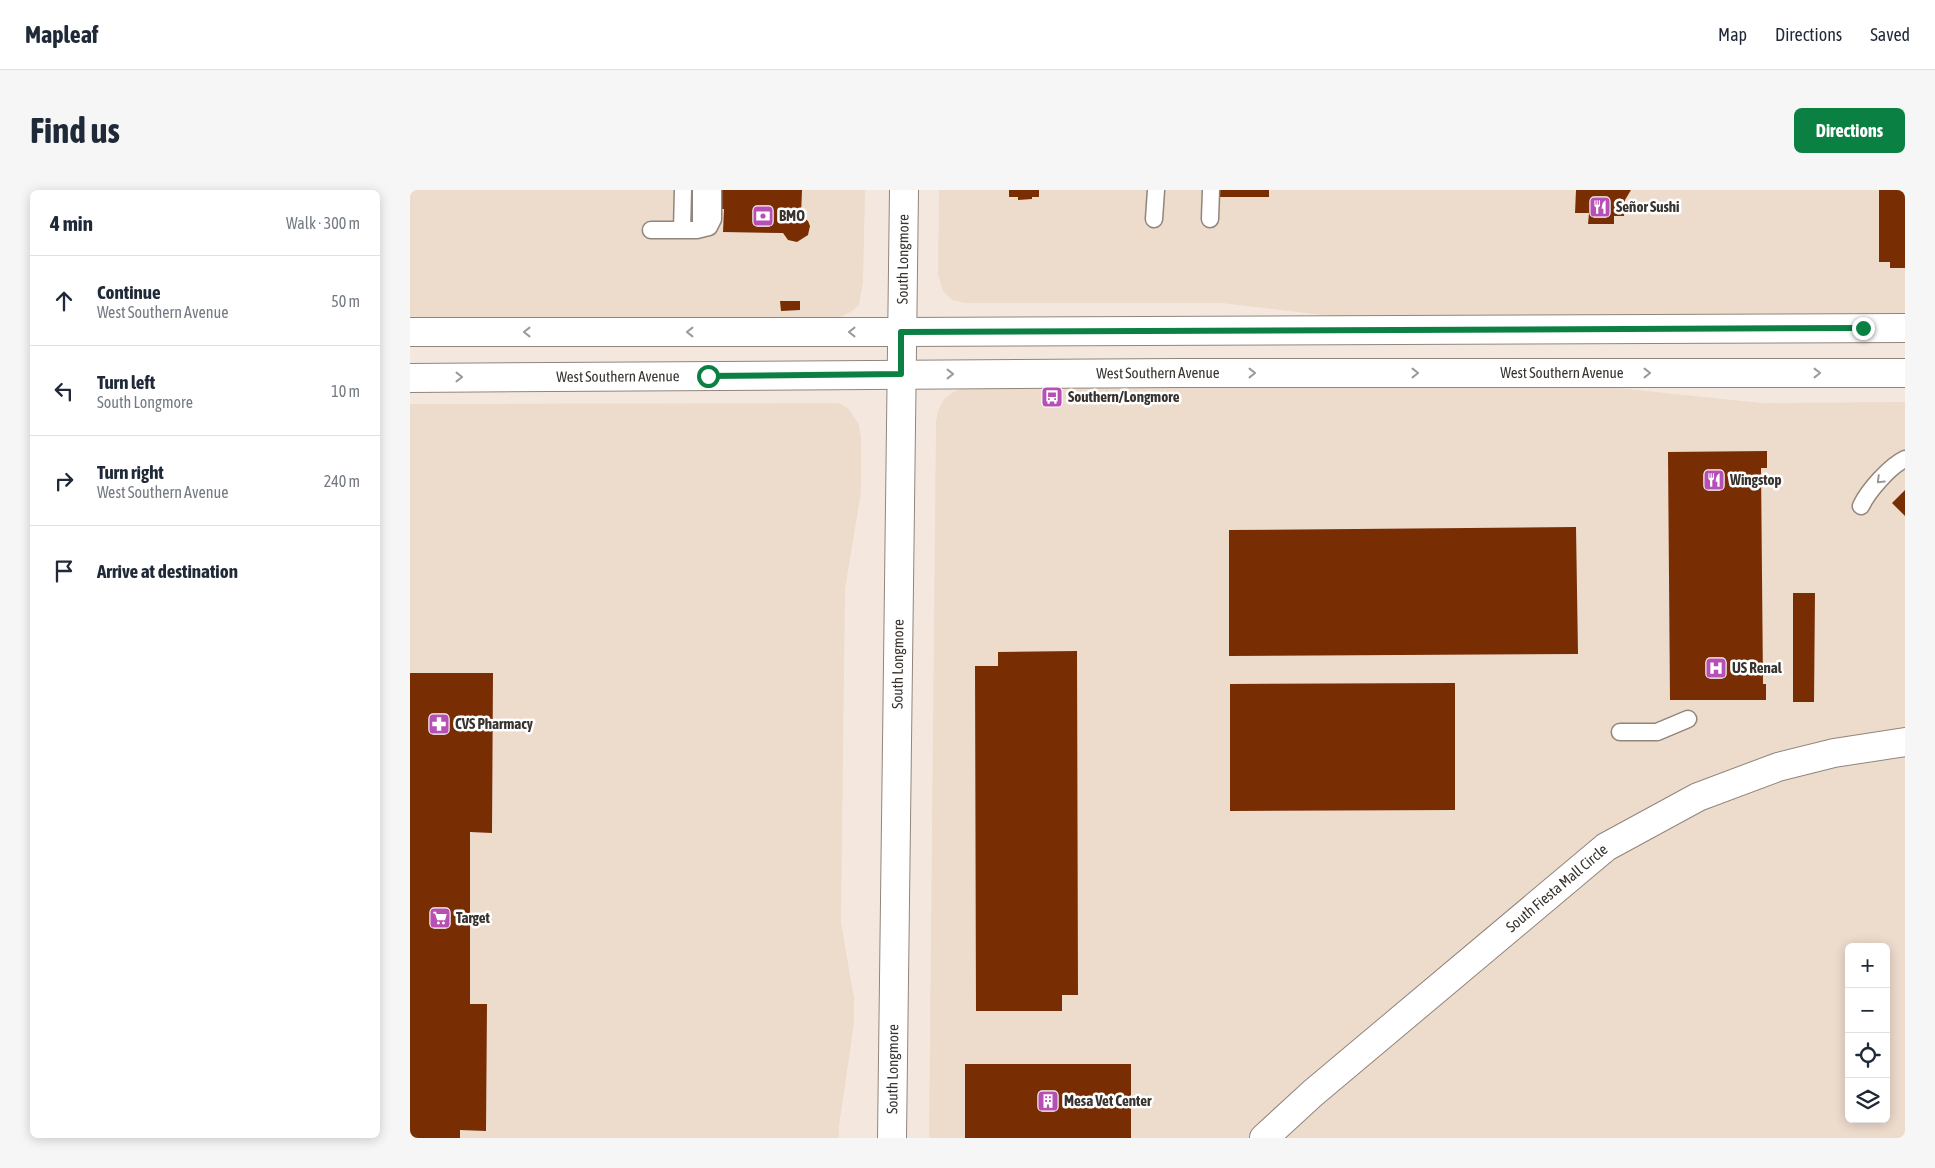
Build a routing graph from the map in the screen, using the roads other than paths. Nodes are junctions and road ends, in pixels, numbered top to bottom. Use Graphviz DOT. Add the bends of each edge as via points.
graph roads {
  1 [pos="683,190"];
  2 [pos="701,190"];
  3 [pos="713,190"];
  4 [pos="904,190"];
  5 [pos="1156,190"];
  6 [pos="1211,190"];
  7 [pos="1154,220"];
  8 [pos="1210,220"];
  9 [pos="652,230"];
  10 [pos="690,230"];
  11 [pos="1905,328"];
  12 [pos="423,332"];
  13 [pos="901,332"];
  14 [pos="410,347"];
  15 [pos="1905,373"];
  16 [pos="901,374"];
  17 [pos="410,378"];
  18 [pos="1905,460"];
  19 [pos="1861,506"];
  20 [pos="1688,719"];
  21 [pos="1620,732"];
  22 [pos="1905,742"];
  23 [pos="892,1138"];
  24 [pos="1264,1138"];
  1 -- 10 [label="lane"];
  2 -- 10 [label="lane" via="701,224"];
  3 -- 10 [label="lane" via="710,227"];
  4 -- 13 [label="main road, South Longmore"];
  5 -- 7 [label="lane"];
  6 -- 8 [label="lane"];
  9 -- 10 [label="lane"];
  11 -- 13 [label="main road"];
  13 -- 12 [label="main road, one-way"];
  12 -- 14 [label="main road"];
  13 -- 16 [label="main road, South Longmore"];
  16 -- 15 [label="main road, West Southern Avenue, one-way"];
  17 -- 16 [label="main road, West Southern Avenue, one-way"];
  16 -- 23 [label="main road, South Longmore"];
  18 -- 19 [label="lane, one-way" via="1866,494"];
  20 -- 21 [label="lane" via="1657,732"];
  22 -- 24 [label="main road, South Fiesta Mall Circle" via="1834,753 1778,767 1698,797 1606,848 1313,1093"];
}
